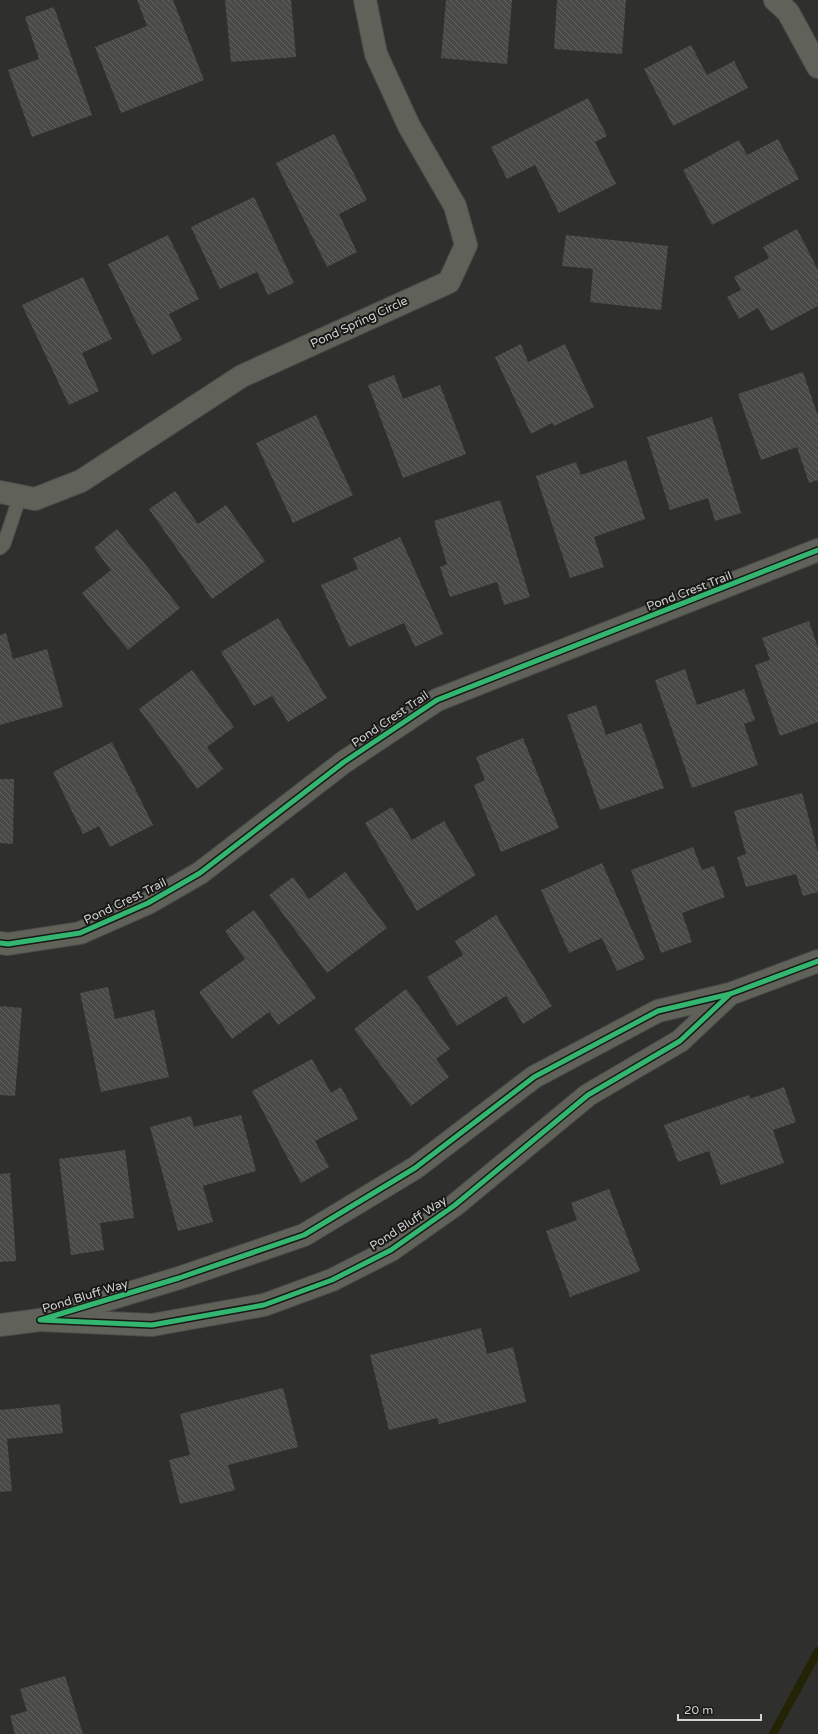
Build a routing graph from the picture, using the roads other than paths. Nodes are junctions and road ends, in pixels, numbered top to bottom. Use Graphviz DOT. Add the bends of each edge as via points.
graph roads {
  1 [pos="365,0"];
  2 [pos="775,0"];
  3 [pos="818,67"];
  4 [pos="10,494"];
  5 [pos="0,548"];
  6 [pos="818,550"];
  7 [pos="0,943"];
  8 [pos="818,960"];
  9 [pos="730,994"];
  10 [pos="40,1320"];
  11 [pos="0,1326"];
  1 -- 4 [label="street, Pond Spring Circle" via="376,54 409,126 455,206 466,245 449,282 242,376 81,481 35,499"];
  2 -- 3 [label="street" via="788,12"];
  4 -- 5 [label="lane" via="4,544"];
  6 -- 7 [label="street, Pond Crest Trail" via="437,700 344,762 200,872 148,903 80,933"];
  8 -- 9 [label="street, Pond Bluff Way"];
  9 -- 10 [label="street, Pond Bluff Way" via="658,1012 534,1077 415,1168 304,1235 178,1278"];
  9 -- 10 [label="street, Pond Bluff Way" via="680,1041 588,1095 455,1205 390,1250 332,1280 264,1305 152,1325"];
  10 -- 11 [label="street, Pond Bluff Way"];
}
